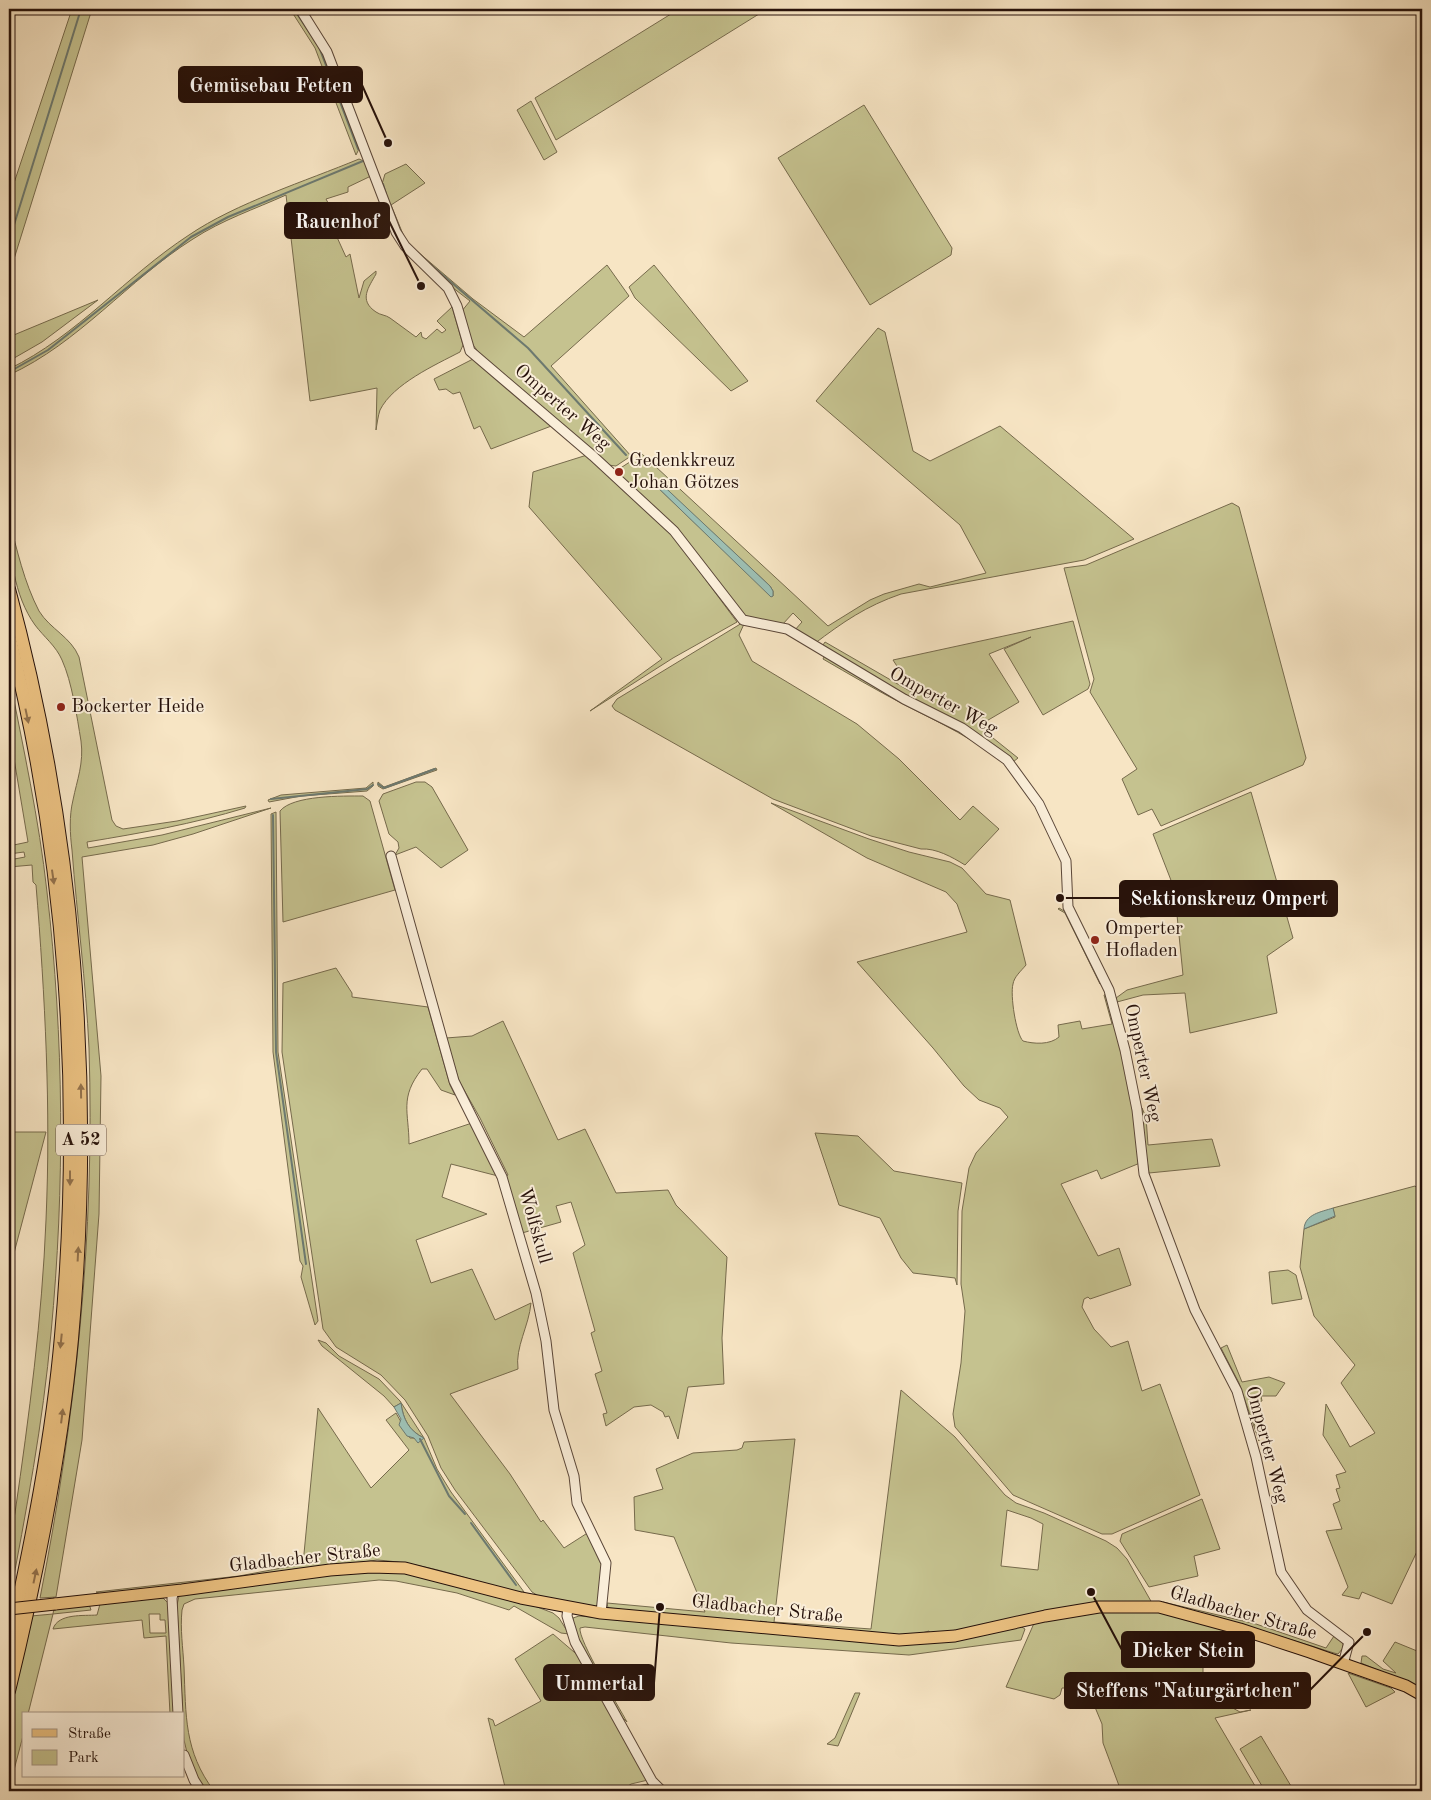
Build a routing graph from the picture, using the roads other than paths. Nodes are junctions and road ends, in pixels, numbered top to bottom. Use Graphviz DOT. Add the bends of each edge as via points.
graph roads {
  1 [pos="300,9"];
  2 [pos="9,589"];
  3 [pos="9,635"];
  4 [pos="391,856"];
  5 [pos="174,1591"];
  6 [pos="568,1608"];
  7 [pos="9,1609"];
  8 [pos="601,1613"];
  9 [pos="9,1644"];
  10 [pos="1343,1664"];
  11 [pos="9,1692"];
  12 [pos="1422,1695"];
  13 [pos="178,1712"];
  14 [pos="185,1758"];
  15 [pos="201,1791"];
  16 [pos="662,1791"];
  1 -- 10 [label="street, Omperter Weg" via="324,48 396,232 405,246 448,288 457,306 470,351 593,456 674,531 743,620 787,629 904,699 962,728 1007,760 1034,796 1066,861 1068,906 1110,990 1137,1110 1144,1174 1196,1310 1237,1391 1256,1457 1281,1572 1307,1610 1349,1642"];
  11 -- 2 [label="highway, A 52, one-way" via="37,1566 60,1438 72,1341 81,1187 78,1022 65,874 39,719"];
  3 -- 9 [label="highway, A 52, one-way" via="37,770 56,896 68,1023 70,1095 70,1187 61,1338 40,1489"];
  4 -- 8 [label="street, Wolfskull" via="454,1081 502,1177 536,1293 546,1341 554,1410 574,1476 577,1503 606,1562"];
  5 -- 6 [label="main road, Gladbacher Straße" via="330,1570 405,1568"];
  5 -- 7 [label="main road, Gladbacher Straße, bridge"];
  5 -- 13 [label="street"];
  6 -- 8 [label="main road, Gladbacher Straße"];
  6 -- 16 [label="street" via="567,1616 575,1642 652,1782"];
  8 -- 10 [label="main road, Gladbacher Straße" via="899,1640 955,1636 1099,1607 1159,1607 1240,1628"];
  10 -- 12 [label="main road, Gladbacher Straße" via="1406,1686"];
  14 -- 15 [label="street"];
}
